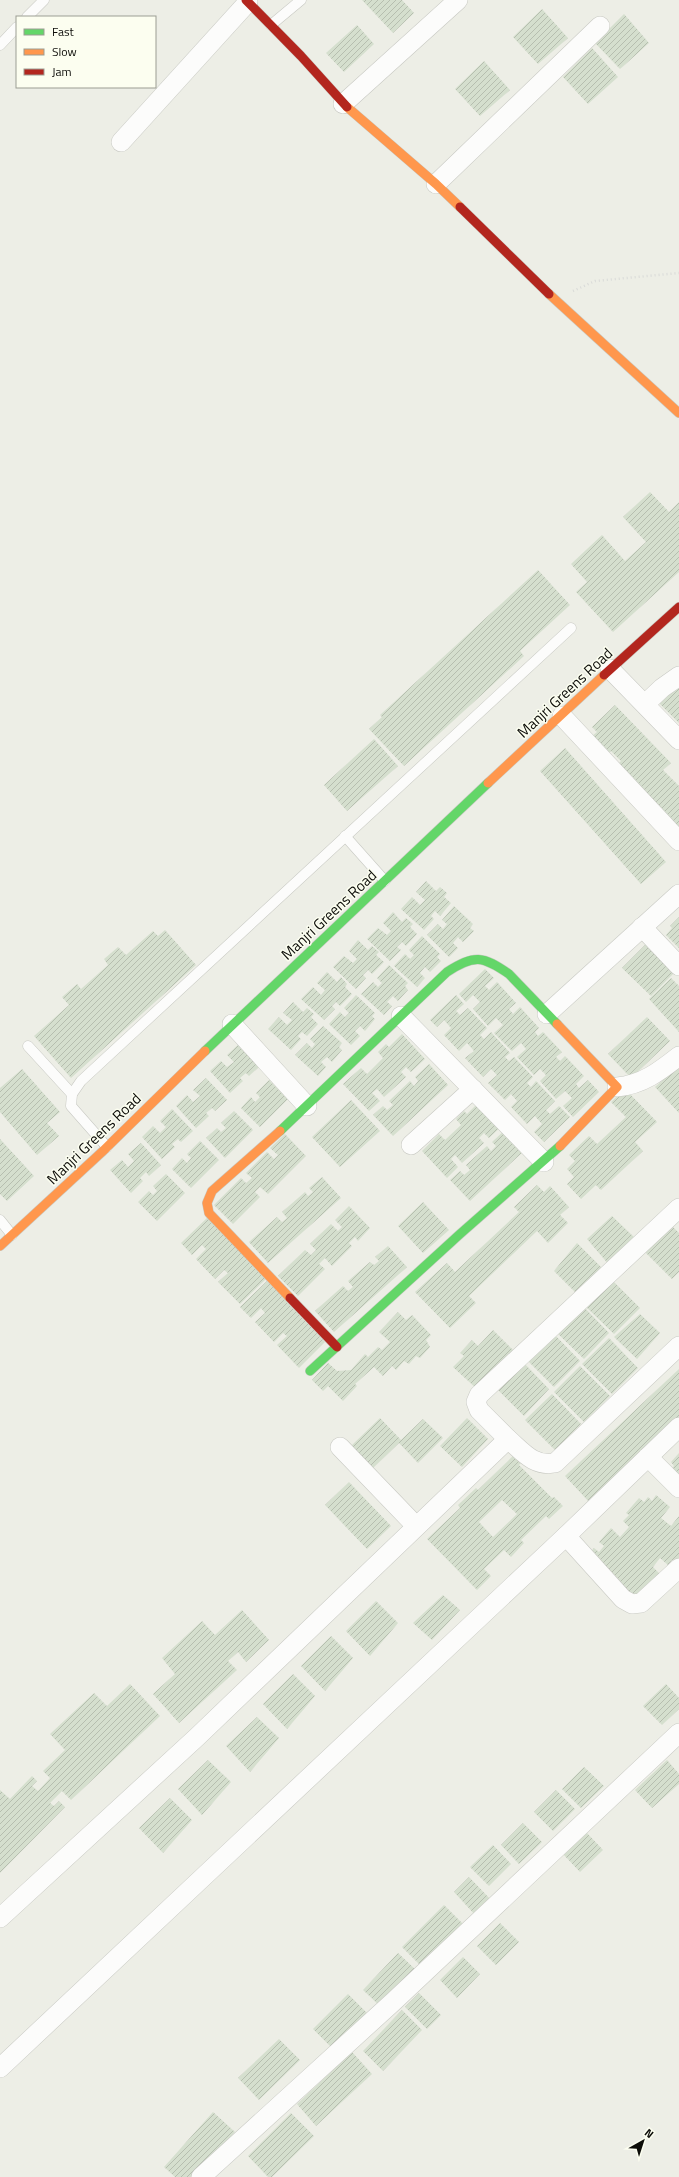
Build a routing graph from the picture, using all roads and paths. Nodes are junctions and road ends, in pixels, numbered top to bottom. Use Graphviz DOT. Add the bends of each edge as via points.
graph roads {
  1 [pos="44,0"];
  2 [pos="301,0"];
  3 [pos="458,0"];
  4 [pos="247,1"];
  5 [pos="28,16"];
  6 [pos="271,25"];
  7 [pos="600,26"];
  8 [pos="16,28"];
  9 [pos="0,45"];
  10 [pos="343,104"];
  11 [pos="121,142"];
  12 [pos="436,184"];
  13 [pos="679,273"];
  14 [pos="554,300"];
  15 [pos="679,413"];
  16 [pos="679,608"];
  17 [pos="571,628"];
  18 [pos="610,669"];
  19 [pos="679,676"];
  20 [pos="645,704"];
  21 [pos="562,716"];
  22 [pos="679,740"];
  23 [pos="345,836"];
  24 [pos="679,841"];
  25 [pos="385,881"];
  26 [pos="679,894"];
  27 [pos="642,927"];
  28 [pos="679,966"];
  29 [pos="547,1014"];
  30 [pos="401,1016"];
  31 [pos="232,1024"];
  32 [pos="28,1046"];
  33 [pos="679,1056"];
  34 [pos="617,1087"];
  35 [pos="473,1089"];
  36 [pos="72,1094"];
  37 [pos="307,1106"];
  38 [pos="411,1145"];
  39 [pos="107,1147"];
  40 [pos="544,1162"];
  41 [pos="679,1208"];
  42 [pos="0,1220"];
  43 [pos="12,1235"];
  44 [pos="0,1246"];
  45 [pos="679,1346"];
  46 [pos="337,1347"];
  47 [pos="310,1371"];
  48 [pos="679,1427"];
  49 [pos="508,1439"];
  50 [pos="340,1447"];
  51 [pos="648,1457"];
  52 [pos="679,1488"];
  53 [pos="416,1526"];
  54 [pos="566,1536"];
  55 [pos="679,1568"];
  56 [pos="679,1733"];
  57 [pos="0,1918"];
  58 [pos="0,2068"];
  59 [pos="201,2177"];
  1 -- 5 [label="lane"];
  2 -- 6 [label="lane"];
  3 -- 10 [label="street"];
  4 -- 6 [label="street"];
  4 -- 11 [label="street"];
  6 -- 10 [label="street"];
  7 -- 12 [label="street"];
  8 -- 9 [label="lane"];
  10 -- 12 [label="street"];
  12 -- 14 [label="street"];
  13 -- 14 [label="path" via="594,281"];
  14 -- 15 [label="street"];
  16 -- 18 [label="street, Manjri Greens Road"];
  17 -- 23 [label="lane"];
  18 -- 20 [label="street"];
  18 -- 21 [label="street, Manjri Greens Road"];
  19 -- 20 [label="street"];
  20 -- 22 [label="street"];
  21 -- 24 [label="street"];
  21 -- 25 [label="street, Manjri Greens Road"];
  23 -- 25 [label="lane"];
  23 -- 36 [label="lane" via="81,1081"];
  25 -- 31 [label="street, Manjri Greens Road"];
  26 -- 27 [label="street"];
  27 -- 28 [label="street"];
  27 -- 29 [label="street"];
  29 -- 30 [label="street" via="509,974 492,962 478,958 463,960 447,972"];
  29 -- 34 [label="street"];
  30 -- 35 [label="street"];
  30 -- 37 [label="street"];
  31 -- 37 [label="street"];
  31 -- 39 [label="street, Manjri Greens Road"];
  32 -- 36 [label="lane"];
  33 -- 34 [label="street" via="647,1078 631,1086"];
  34 -- 40 [label="street"];
  35 -- 38 [label="street"];
  35 -- 40 [label="street"];
  36 -- 39 [label="lane" via="71,1106"];
  37 -- 46 [label="street" via="212,1191 207,1203 209,1213"];
  39 -- 43 [label="street, Manjri Greens Road"];
  40 -- 46 [label="street" via="401,1287"];
  41 -- 49 [label="street" via="479,1395 476,1402 479,1410"];
  42 -- 43 [label="lane"];
  43 -- 44 [label="street, Manjri Greens Road"];
  45 -- 49 [label="street" via="555,1463 545,1465 534,1461"];
  46 -- 47 [label="street"];
  48 -- 51 [label="street"];
  49 -- 53 [label="street"];
  50 -- 53 [label="street"];
  51 -- 52 [label="street"];
  51 -- 54 [label="street"];
  53 -- 57 [label="street" via="197,1737"];
  54 -- 55 [label="street" via="623,1599 632,1604 641,1603"];
  54 -- 58 [label="street"];
  56 -- 59 [label="street" via="393,2002"];
}
